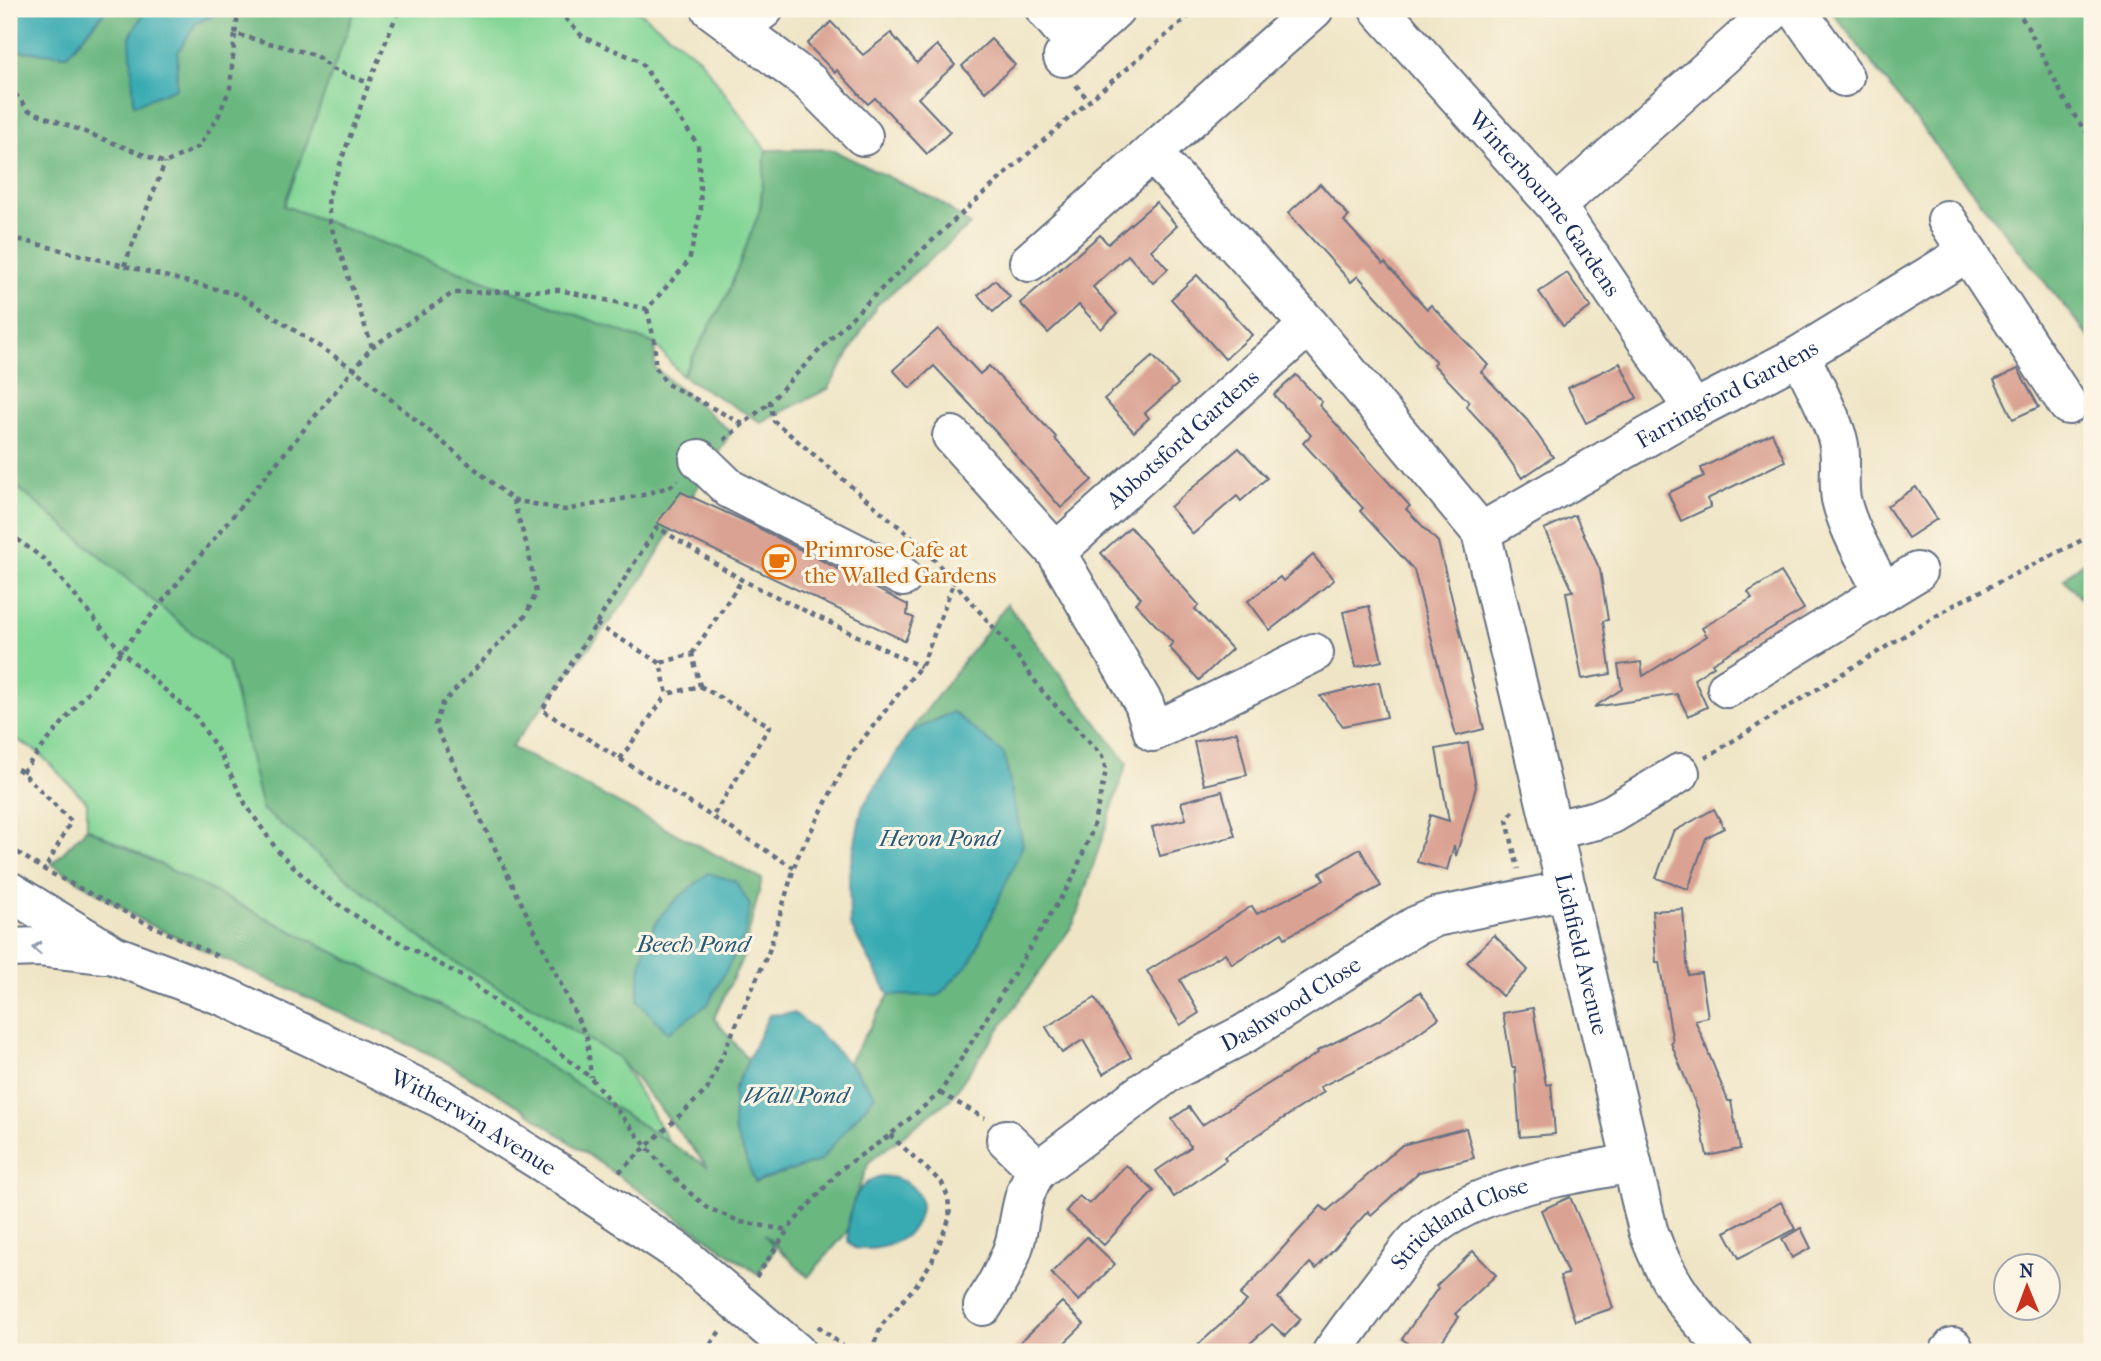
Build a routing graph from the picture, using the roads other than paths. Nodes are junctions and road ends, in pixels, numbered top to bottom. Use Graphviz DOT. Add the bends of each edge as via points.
graph roads {
  1 [pos="1045,9"];
  2 [pos="1115,9"];
  3 [pos="1314,9"];
  4 [pos="1378,9"];
  5 [pos="1775,9"];
  6 [pos="1796,9"];
  7 [pos="738,15"];
  8 [pos="1844,76"];
  9 [pos="863,136"];
  10 [pos="1152,153"];
  11 [pos="1556,206"];
  12 [pos="1947,220"];
  13 [pos="1968,252"];
  14 [pos="1029,262"];
  15 [pos="1309,325"];
  16 [pos="1800,355"];
  17 [pos="2067,405"];
  18 [pos="1694,410"];
  19 [pos="952,436"];
  20 [pos="699,459"];
  21 [pos="1481,532"];
  22 [pos="1056,552"];
  23 [pos="1917,572"];
  24 [pos="903,578"];
  25 [pos="1883,593"];
  26 [pos="1314,653"];
  27 [pos="1727,688"];
  28 [pos="1680,773"];
  29 [pos="1553,830"];
  30 [pos="1567,890"];
  31 [pos="9,891"];
  32 [pos="9,948"];
  33 [pos="114,955"];
  34 [pos="1006,1139"];
  35 [pos="1632,1163"];
  36 [pos="1038,1170"];
  37 [pos="984,1306"];
  38 [pos="796,1352"];
  39 [pos="1332,1352"];
  40 [pos="1731,1352"];
  1 -- 2 [label="street" via="1069,51"];
  3 -- 10 [label="street"];
  4 -- 11 [label="street, Winterbourne Gardens"];
  5 -- 11 [label="street"];
  6 -- 8 [label="street"];
  7 -- 9 [label="street"];
  10 -- 14 [label="street"];
  10 -- 15 [label="street"];
  11 -- 18 [label="street, Winterbourne Gardens"];
  12 -- 13 [label="street"];
  13 -- 16 [label="street, Farringford Gardens"];
  13 -- 17 [label="street"];
  15 -- 21 [label="street"];
  15 -- 22 [label="street, Abbotsford Gardens"];
  16 -- 18 [label="street, Farringford Gardens"];
  16 -- 25 [label="street" via="1837,435 1841,501"];
  18 -- 21 [label="street, Farringford Gardens"];
  19 -- 22 [label="street"];
  20 -- 24 [label="street" via="730,489"];
  21 -- 29 [label="street, Lichfield Avenue"];
  22 -- 26 [label="street" via="1144,704 1153,732"];
  23 -- 25 [label="street"];
  25 -- 27 [label="street"];
  28 -- 29 [label="street" via="1605,817"];
  29 -- 30 [label="street, Lichfield Avenue"];
  30 -- 35 [label="street, Lichfield Avenue"];
  30 -- 36 [label="street, Dashwood Close" via="1436,917 1405,931 1244,1034 1168,1073"];
  31 -- 33 [label="street, Witherwin Avenue"];
  33 -- 32 [label="street, Witherwin Avenue, one-way"];
  33 -- 38 [label="street, Witherwin Avenue" via="228,998 440,1098 677,1251"];
  34 -- 36 [label="street"];
  35 -- 39 [label="street, Strickland Close" via="1498,1193 1443,1220 1416,1241"];
  35 -- 40 [label="street, Lichfield Avenue" via="1657,1255 1683,1302"];
  36 -- 37 [label="street, Dashwood Close" via="1026,1191 1007,1264"];
}
